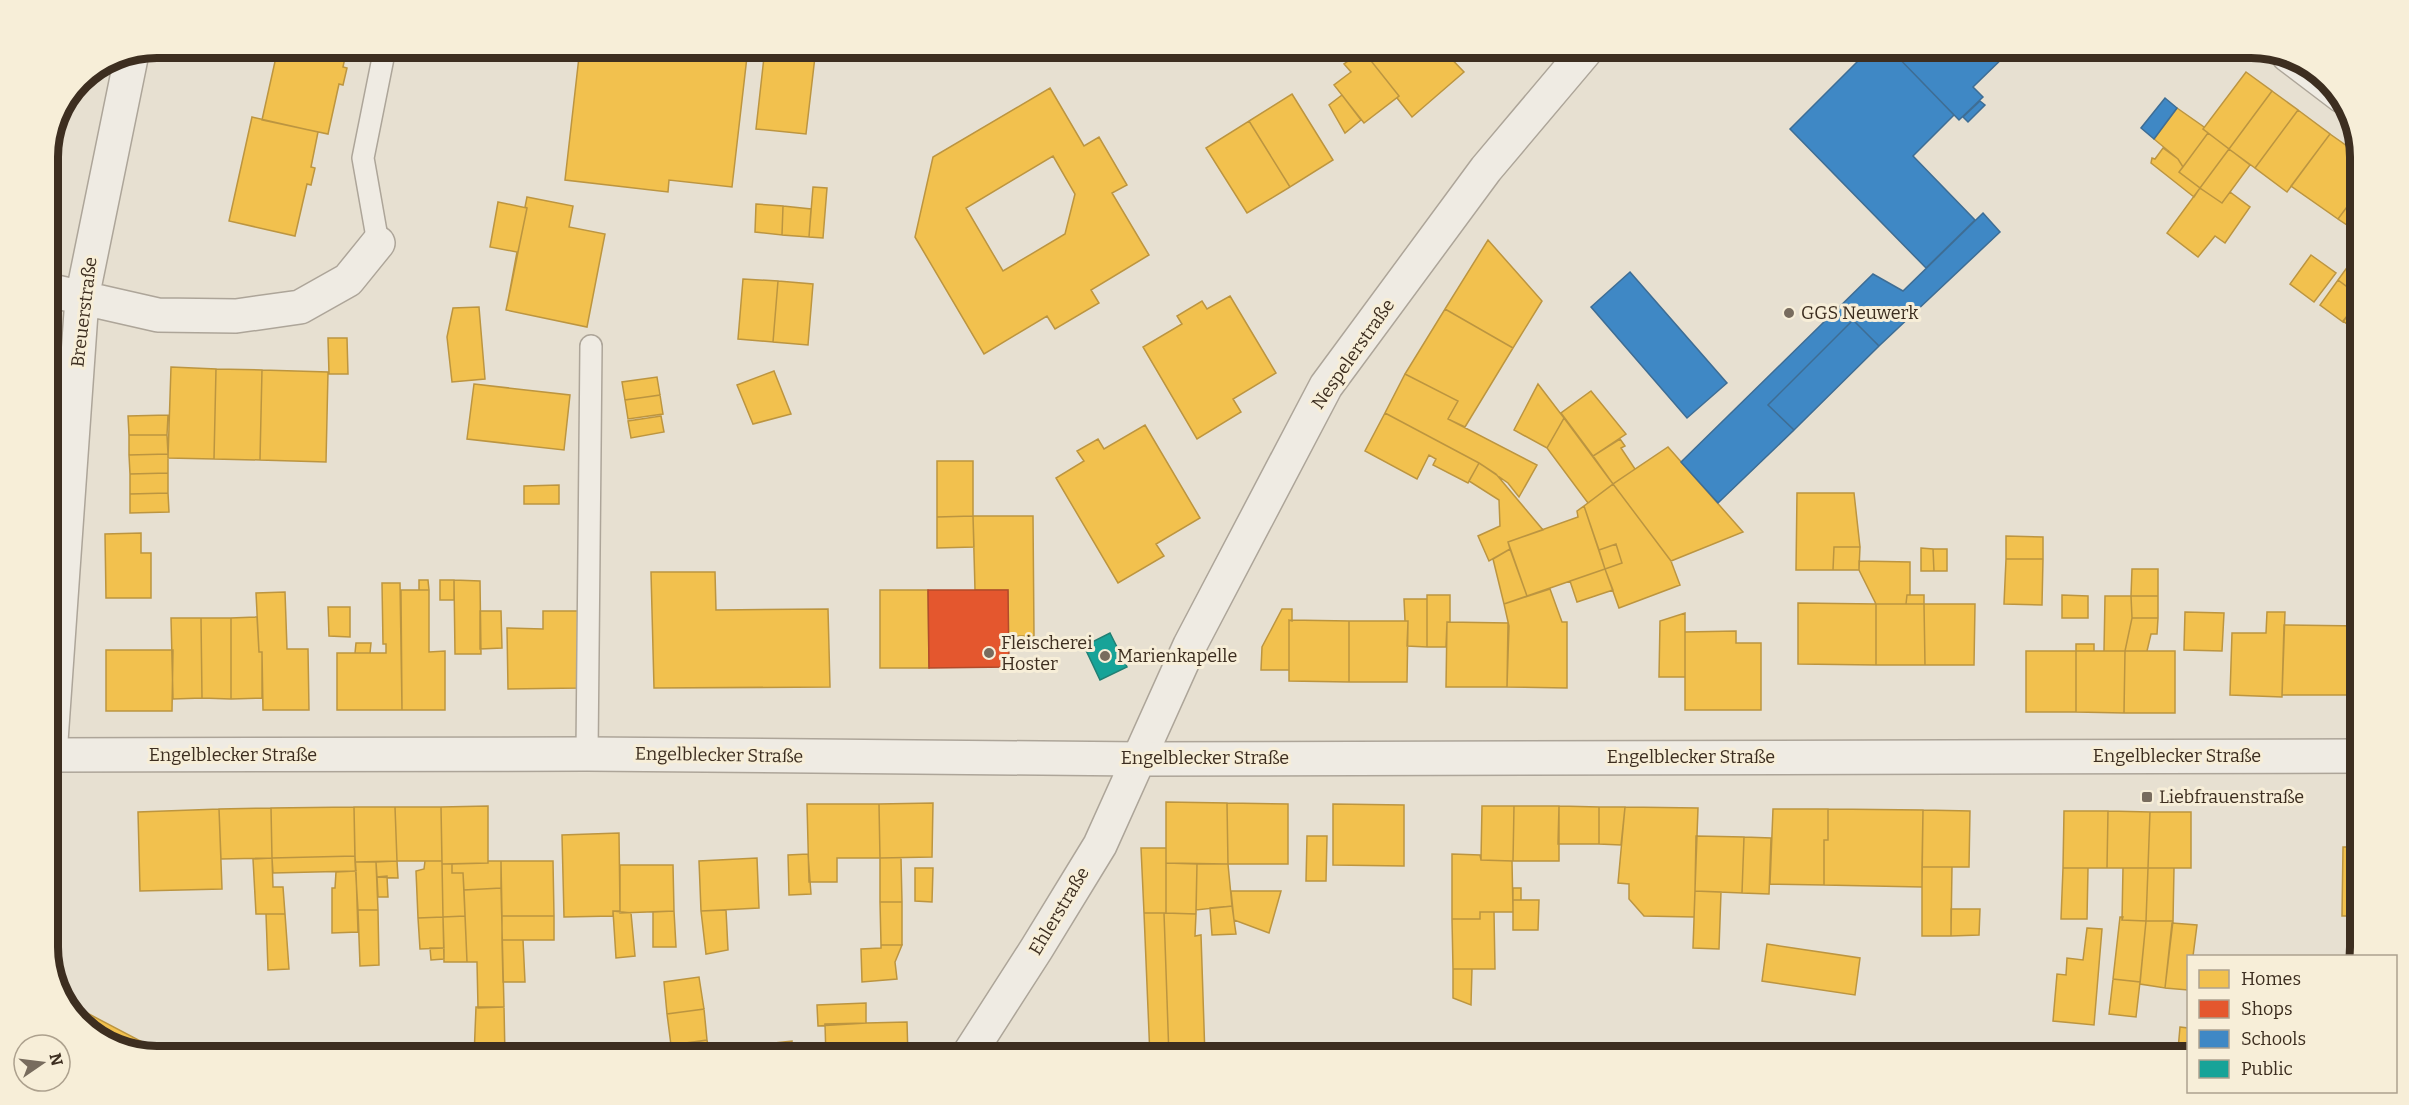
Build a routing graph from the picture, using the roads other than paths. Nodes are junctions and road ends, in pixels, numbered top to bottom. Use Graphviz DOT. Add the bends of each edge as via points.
graph roads {
  1 [pos="383,58"];
  2 [pos="1580,58"];
  3 [pos="130,63"];
  4 [pos="378,243"];
  5 [pos="59,293"];
  6 [pos="82,298"];
  7 [pos="591,346"];
  8 [pos="59,617"];
  9 [pos="587,754"];
  10 [pos="59,755"];
  11 [pos="2350,756"];
  12 [pos="1141,759"];
  13 [pos="974,1046"];
  1 -- 4 [label="lane" via="363,158"];
  2 -- 12 [label="street, Nespelerstraße" via="1486,169 1326,386 1190,645"];
  3 -- 6 [label="street, Breuerstraße"];
  4 -- 6 [label="street" via="348,280 300,307 236,316 158,315"];
  5 -- 6 [label="street"];
  6 -- 8 [label="street, Breuerstraße"];
  7 -- 9 [label="lane"];
  9 -- 10 [label="street, Engelblecker Straße"];
  9 -- 12 [label="street, Engelblecker Straße"];
  11 -- 12 [label="street, Engelblecker Straße"];
  12 -- 13 [label="street, Ehlerstraße" via="1100,845"];
}
